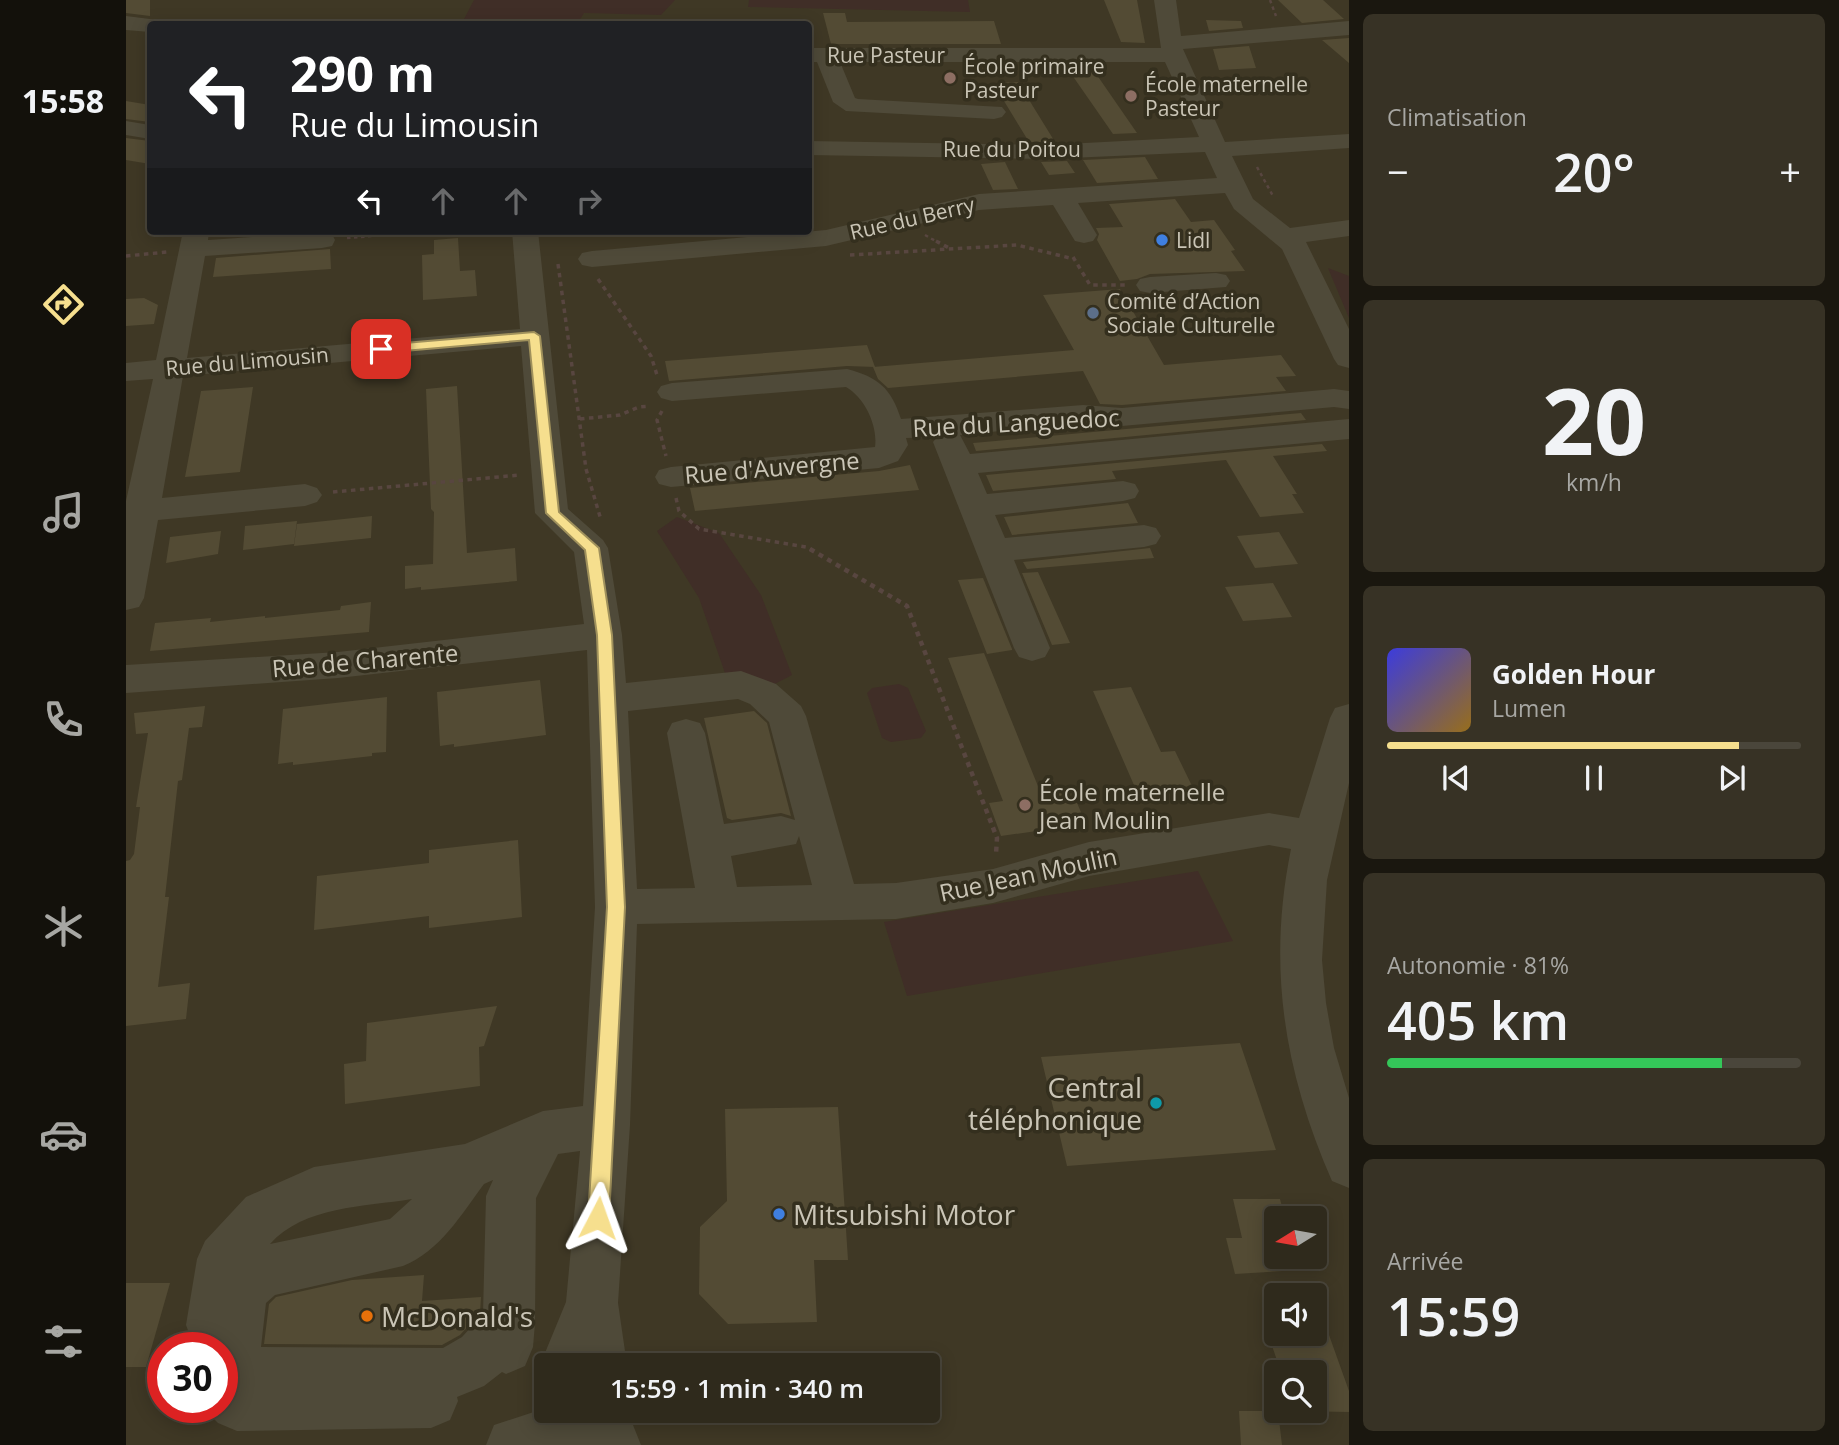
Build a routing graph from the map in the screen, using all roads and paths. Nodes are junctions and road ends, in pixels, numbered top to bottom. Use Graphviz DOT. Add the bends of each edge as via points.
graph roads {
  1 [pos="1165,0"];
  2 [pos="126,23"];
  3 [pos="147,24"];
  4 [pos="1349,28"];
  5 [pos="1172,49"];
  6 [pos="817,55"];
  7 [pos="845,102"];
  8 [pos="994,112"];
  9 [pos="126,128"];
  10 [pos="816,131"];
  11 [pos="147,132"];
  12 [pos="1349,141"];
  13 [pos="1216,147"];
  14 [pos="1233,185"];
  15 [pos="1060,195"];
  16 [pos="1349,229"];
  17 [pos="386,235"];
  18 [pos="525,235"];
  19 [pos="1084,235"];
  20 [pos="832,237"];
  21 [pos="1284,237"];
  22 [pos="194,240"];
  23 [pos="322,240"];
  24 [pos="126,256"];
  25 [pos="557,258"];
  26 [pos="1074,259"];
  27 [pos="593,264"];
  28 [pos="1216,281"];
  29 [pos="1150,285"];
  30 [pos="534,336"];
  31 [pos="1349,359"];
  32 [pos="170,368"];
  33 [pos="126,372"];
  34 [pos="672,392"];
  35 [pos="1349,400"];
  36 [pos="580,419"];
  37 [pos="943,427"];
  38 [pos="889,429"];
  39 [pos="1349,429"];
  40 [pos="959,465"];
  41 [pos="548,472"];
  42 [pos="671,477"];
  43 [pos="1123,491"];
  44 [pos="304,495"];
  45 [pos="975,506"];
  46 [pos="134,511"];
  47 [pos="1144,536"];
  48 [pos="592,548"];
  49 [pos="993,551"];
  50 [pos="126,598"];
  51 [pos="604,635"];
  52 [pos="1032,648"];
  53 [pos="126,679"];
  54 [pos="608,699"];
  55 [pos="1349,718"];
  56 [pos="686,733"];
  57 [pos="1328,816"];
  58 [pos="781,832"];
  59 [pos="707,842"];
  60 [pos="993,886"];
  61 [pos="838,902"];
  62 [pos="719,904"];
  63 [pos="616,907"];
  64 [pos="606,1125"];
  65 [pos="543,1134"];
  66 [pos="1349,1165"];
  67 [pos="467,1167"];
  68 [pos="511,1196"];
  69 [pos="592,1303"];
  70 [pos="509,1323"];
  71 [pos="211,1332"];
  72 [pos="572,1353"];
  73 [pos="598,1353"];
  74 [pos="238,1404"];
  75 [pos="612,1423"];
  76 [pos="530,1431"];
  77 [pos="612,1445"];
  78 [pos="620,1445"];
  1 -- 5 [label="street"];
  2 -- 3 [label="street"];
  4 -- 5 [label="street, Rue Pasteur"];
  5 -- 6 [label="street, Rue Pasteur"];
  5 -- 13 [label="street"];
  6 -- 7 [label="street"];
  7 -- 8 [label="street"];
  7 -- 10 [label="street"];
  9 -- 11 [label="street"];
  10 -- 13 [label="street, Rue du Poitou" via="1047,152 1150,145"];
  12 -- 13 [label="street, Rue du Poitou"];
  13 -- 14 [label="street"];
  14 -- 15 [label="street, Rue du Berry"];
  14 -- 21 [label="street" via="1243,203"];
  15 -- 19 [label="street"];
  15 -- 20 [label="street, Rue du Berry" via="979,202"];
  16 -- 21 [label="street"];
  17 -- 23 [label="path"];
  18 -- 30 [label="street"];
  19 -- 26 [label="path" via="1072,240"];
  20 -- 26 [label="path" via="841,252 853,257 1017,245"];
  20 -- 27 [label="street, Rue du Berry"];
  21 -- 31 [label="street" via="1294,245"];
  22 -- 23 [label="street"];
  22 -- 24 [label="path"];
  22 -- 32 [label="street"];
  25 -- 36 [label="path"];
  26 -- 29 [label="path" via="1090,285"];
  27 -- 34 [label="path" via="611,301 651,356 658,379"];
  28 -- 29 [label="street"];
  30 -- 32 [label="street, Rue du Limousin"];
  30 -- 41 [label="street"];
  32 -- 33 [label="street, Rue du Limousin"];
  32 -- 46 [label="street"];
  34 -- 38 [label="street, Rue du Languedoc" via="858,379 873,391"];
  35 -- 37 [label="street, Rue du Languedoc" via="1122,417 1083,414"];
  36 -- 42 [label="path" via="665,405 657,420"];
  36 -- 48 [label="path" via="586,469 604,530"];
  37 -- 38 [label="street, Rue du Languedoc"];
  37 -- 40 [label="street"];
  38 -- 42 [label="street, Rue d'Auvergne" via="892,445 879,458"];
  39 -- 40 [label="street"];
  40 -- 45 [label="street"];
  41 -- 44 [label="path"];
  41 -- 48 [label="street" via="552,513"];
  42 -- 60 [label="path" via="679,511 699,529 806,547 906,606 997,838"];
  43 -- 45 [label="street"];
  44 -- 46 [label="street"];
  45 -- 49 [label="street"];
  46 -- 50 [label="street"];
  47 -- 49 [label="street"];
  48 -- 51 [label="street"];
  49 -- 52 [label="street"];
  51 -- 53 [label="street, Rue de Charente" via="338,665"];
  51 -- 54 [label="street"];
  54 -- 61 [label="street" via="741,684 779,706 788,716"];
  54 -- 63 [label="street"];
  55 -- 57 [label="street"];
  56 -- 59 [label="street"];
  57 -- 60 [label="street, Rue Jean Moulin" via="1280,830 1089,859"];
  57 -- 66 [label="street" via="1299,930 1300,976 1311,1049"];
  58 -- 59 [label="street"];
  59 -- 62 [label="street"];
  60 -- 61 [label="street, Rue Jean Moulin" via="897,901"];
  61 -- 62 [label="street, Rue Jean Moulin"];
  62 -- 63 [label="street, Rue Jean Moulin"];
  63 -- 64 [label="street"];
  64 -- 65 [label="street"];
  64 -- 69 [label="street"];
  65 -- 67 [label="street"];
  65 -- 68 [label="street"];
  67 -- 68 [label="street" via="499,1177"];
  67 -- 70 [label="street" via="429,1217 403,1241 262,1272 242,1290 232,1361 247,1374 443,1375 478,1360"];
  67 -- 71 [label="street" via="314,1191 264,1214 223,1259"];
  68 -- 70 [label="street"];
  69 -- 72 [label="street"];
  69 -- 73 [label="street"];
  70 -- 74 [label="street" via="503,1364 493,1380 473,1392 443,1400"];
  75 -- 78 [label="street"];
  76 -- 77 [label="street" via="582,1432"];
}
